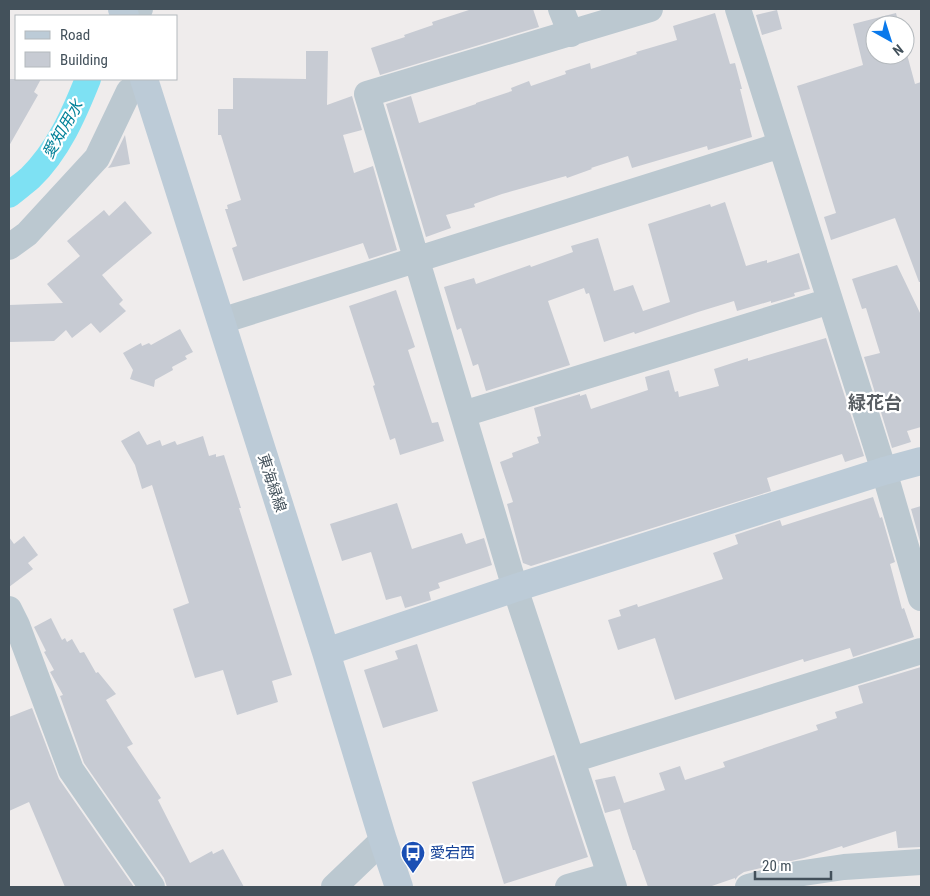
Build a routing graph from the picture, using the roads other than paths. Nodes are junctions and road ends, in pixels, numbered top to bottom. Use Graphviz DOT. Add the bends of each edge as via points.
graph roads {
  1 [pos="561,9"];
  2 [pos="650,9"];
  3 [pos="738,9"];
  4 [pos="571,34"];
  5 [pos="145,80"];
  6 [pos="781,145"];
  7 [pos="9,247"];
  8 [pos="417,260"];
  9 [pos="830,301"];
  10 [pos="221,320"];
  11 [pos="463,414"];
  12 [pos="921,461"];
  13 [pos="884,471"];
  14 [pos="515,588"];
  15 [pos="921,598"];
  16 [pos="9,609"];
  17 [pos="921,651"];
  18 [pos="326,652"];
  19 [pos="572,760"];
  20 [pos="383,840"];
  21 [pos="921,862"];
  22 [pos="612,881"];
  23 [pos="152,887"];
  24 [pos="334,887"];
  25 [pos="399,887"];
  26 [pos="568,887"];
  27 [pos="748,887"];
  1 -- 4 [label="street"];
  2 -- 4 [label="street"];
  3 -- 6 [label="street"];
  4 -- 8 [label="street" via="367,94"];
  5 -- 7 [label="street" via="129,91 97,158 27,234"];
  5 -- 10 [label="main road, 東海緑線"];
  6 -- 8 [label="street"];
  6 -- 9 [label="street"];
  8 -- 10 [label="street"];
  8 -- 11 [label="street"];
  9 -- 11 [label="street"];
  9 -- 13 [label="street"];
  10 -- 18 [label="main road, 東海緑線"];
  11 -- 14 [label="street"];
  12 -- 13 [label="main road"];
  13 -- 14 [label="main road"];
  13 -- 15 [label="street"];
  14 -- 18 [label="main road"];
  14 -- 19 [label="street"];
  16 -- 23 [label="street" via="71,770"];
  17 -- 19 [label="street"];
  18 -- 20 [label="main road, 東海緑線"];
  19 -- 22 [label="street"];
  20 -- 24 [label="street"];
  20 -- 25 [label="main road, 東海緑線"];
  21 -- 27 [label="street" via="844,867 797,874"];
  22 -- 26 [label="street"];
}
